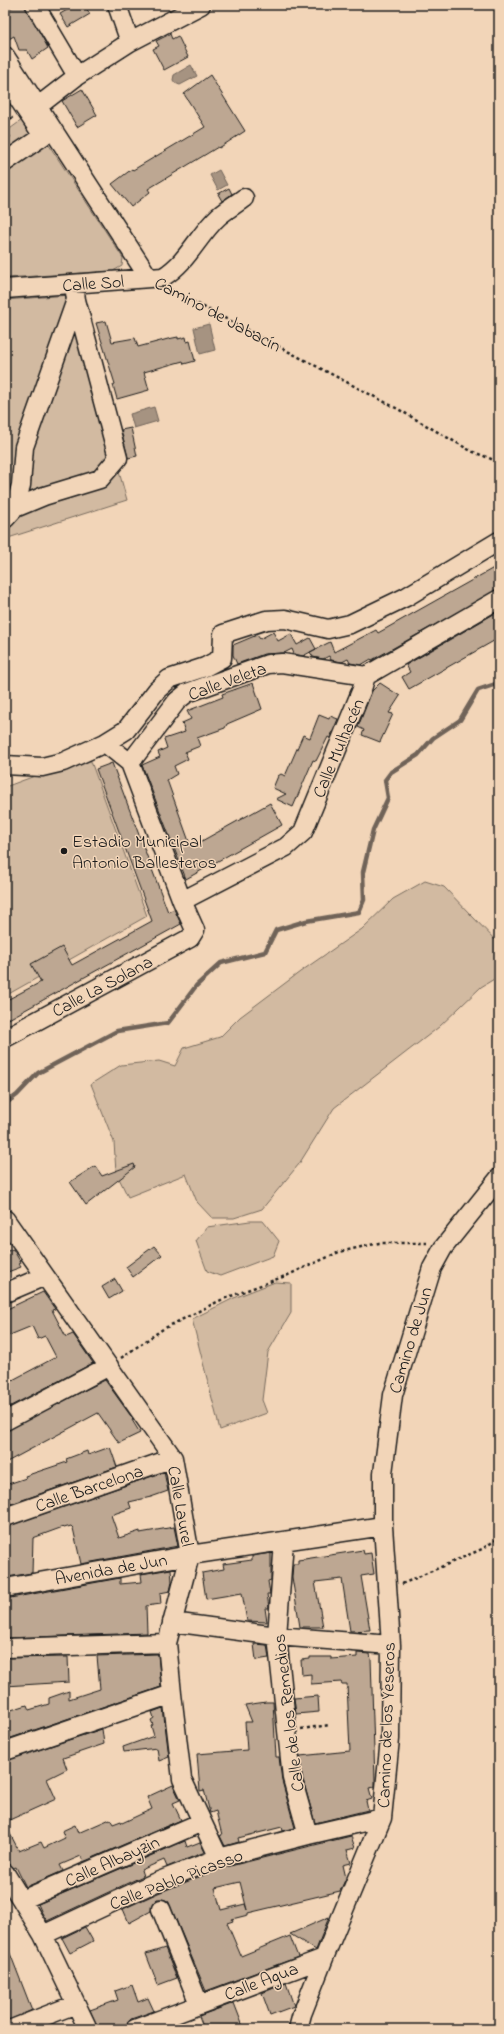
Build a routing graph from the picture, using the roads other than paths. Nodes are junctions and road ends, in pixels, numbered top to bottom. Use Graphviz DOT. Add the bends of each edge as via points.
graph roads {
  1 [pos="35,5"];
  2 [pos="117,5"];
  3 [pos="201,5"];
  4 [pos="130,42"];
  5 [pos="5,56"];
  6 [pos="77,76"];
  7 [pos="5,83"];
  8 [pos="37,106"];
  9 [pos="5,162"];
  10 [pos="244,198"];
  11 [pos="149,278"];
  12 [pos="5,289"];
  13 [pos="75,292"];
  14 [pos="10,513"];
  15 [pos="499,541"];
  16 [pos="499,599"];
  17 [pos="366,676"];
  18 [pos="105,743"];
  19 [pos="130,763"];
  20 [pos="5,765"];
  21 [pos="182,901"];
  22 [pos="5,1038"];
  23 [pos="499,1178"];
  24 [pos="5,1219"];
  25 [pos="45,1276"];
  26 [pos="5,1293"];
  27 [pos="109,1366"];
  28 [pos="5,1421"];
  29 [pos="173,1458"];
  30 [pos="5,1517"];
  31 [pos="383,1526"];
  32 [pos="284,1542"];
  33 [pos="190,1555"];
  34 [pos="5,1588"];
  35 [pos="172,1622"];
  36 [pos="277,1636"];
  37 [pos="167,1643"];
  38 [pos="391,1645"];
  39 [pos="5,1648"];
  40 [pos="172,1694"];
  41 [pos="5,1751"];
  42 [pos="382,1818"];
  43 [pos="202,1822"];
  44 [pos="308,1835"];
  45 [pos="219,1858"];
  46 [pos="5,1873"];
  47 [pos="22,1900"];
  48 [pos="161,1909"];
  49 [pos="43,1935"];
  50 [pos="324,1958"];
  51 [pos="76,2004"];
  52 [pos="199,2004"];
  53 [pos="12,2029"];
  54 [pos="88,2029"];
  55 [pos="135,2029"];
  56 [pos="298,2029"];
  1 -- 6 [label="street"];
  2 -- 4 [label="street"];
  3 -- 4 [label="street"];
  4 -- 6 [label="street"];
  5 -- 8 [label="street, Camino de Jabacín"];
  6 -- 8 [label="street"];
  7 -- 9 [label="street" via="7,82 42,136"];
  8 -- 11 [label="street, Camino de Jabacín"];
  10 -- 11 [label="street, Calle Sol" via="219,216 173,271 163,277"];
  11 -- 13 [label="street, Calle Sol"];
  12 -- 13 [label="street, Calle Sol"];
  13 -- 14 [label="street" via="24,447 21,485"];
  13 -- 14 [label="street" via="118,458 100,479 44,496"];
  15 -- 18 [label="street" via="406,597 350,624 328,629 285,619 266,620 223,634 222,658 205,667 169,679 157,690 126,730"];
  16 -- 17 [label="street, Calle Mulhacén"];
  17 -- 19 [label="street, Calle Veleta" via="282,663 268,664 187,693 177,701"];
  17 -- 21 [label="street, Calle Mulhacén" via="303,832 286,847"];
  18 -- 19 [label="street"];
  18 -- 20 [label="street" via="63,762 42,767"];
  19 -- 21 [label="street"];
  21 -- 22 [label="street, Calle La Solana" via="195,930 190,938"];
  23 -- 31 [label="street, Camino de Jun" via="443,1248 432,1268 393,1395 383,1473"];
  24 -- 25 [label="street, Calle Laurel"];
  25 -- 26 [label="street"];
  25 -- 27 [label="street, Calle Laurel"];
  27 -- 28 [label="street"];
  27 -- 29 [label="street, Calle Laurel"];
  29 -- 30 [label="street, Calle Barcelona"];
  29 -- 33 [label="street, Calle Laurel"];
  31 -- 32 [label="street, Avenida de Jun"];
  31 -- 38 [label="street, Camino de los Yeseros"];
  32 -- 33 [label="street, Avenida de Jun"];
  32 -- 36 [label="street, Calle de los Remedios"];
  33 -- 34 [label="street, Avenida de Jun"];
  33 -- 35 [label="street, Calle Laurel"];
  35 -- 36 [label="street"];
  35 -- 37 [label="street, Calle Laurel"];
  36 -- 38 [label="street"];
  36 -- 44 [label="street, Calle de los Remedios" via="292,1778"];
  37 -- 39 [label="street"];
  37 -- 40 [label="street, Calle Laurel"];
  38 -- 42 [label="street, Camino de los Yeseros" via="390,1739"];
  40 -- 41 [label="street"];
  40 -- 43 [label="street, Calle Laurel" via="182,1779"];
  42 -- 44 [label="street, Calle Pablo Picasso"];
  42 -- 50 [label="street, Camino de los Yeseros"];
  43 -- 45 [label="street, Calle Laurel"];
  43 -- 47 [label="street, Calle Albayzin"];
  44 -- 45 [label="street, Calle Pablo Picasso"];
  45 -- 49 [label="street, Calle Pablo Picasso" via="154,1883"];
  46 -- 47 [label="street"];
  47 -- 49 [label="street"];
  48 -- 52 [label="street"];
  49 -- 51 [label="street"];
  50 -- 52 [label="street, Calle Agua"];
  50 -- 56 [label="street, Camino de los Yeseros"];
  51 -- 53 [label="street"];
  51 -- 54 [label="street"];
  52 -- 55 [label="street, Calle Agua"];
}
